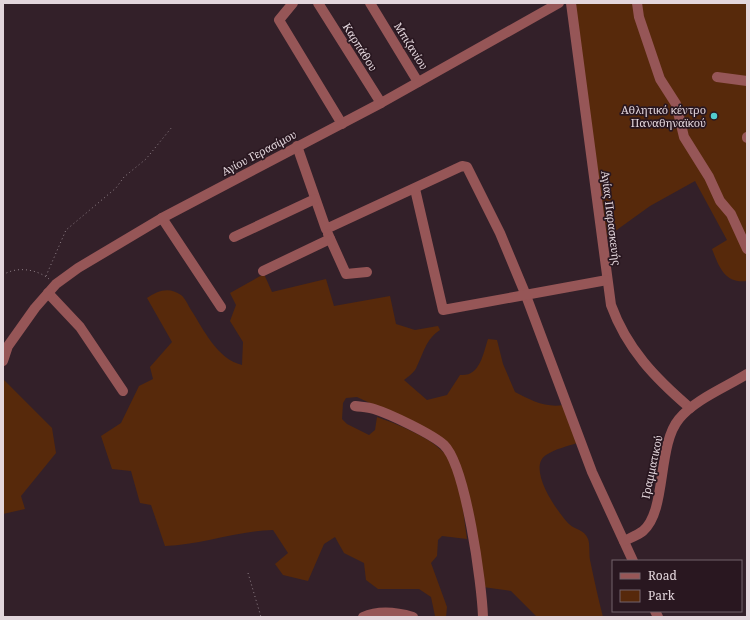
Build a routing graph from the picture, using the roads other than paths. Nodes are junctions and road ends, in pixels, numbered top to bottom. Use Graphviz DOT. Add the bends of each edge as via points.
graph roads {
  1 [pos="293,3"];
  2 [pos="318,3"];
  3 [pos="370,3"];
  4 [pos="559,3"];
  5 [pos="571,3"];
  6 [pos="637,3"];
  7 [pos="717,77"];
  8 [pos="747,81"];
  9 [pos="418,82"];
  10 [pos="381,103"];
  11 [pos="342,124"];
  12 [pos="297,146"];
  13 [pos="415,189"];
  14 [pos="315,199"];
  15 [pos="162,218"];
  16 [pos="326,229"];
  17 [pos="234,237"];
  18 [pos="330,239"];
  19 [pos="747,249"];
  20 [pos="263,271"];
  21 [pos="367,272"];
  22 [pos="607,280"];
  23 [pos="48,293"];
  24 [pos="525,293"];
  25 [pos="221,307"];
  26 [pos="3,361"];
  27 [pos="747,374"];
  28 [pos="123,391"];
  29 [pos="355,406"];
  30 [pos="690,408"];
  31 [pos="624,541"];
  32 [pos="633,560"];
  33 [pos="363,617"];
  34 [pos="413,617"];
  35 [pos="483,617"];
  1 -- 11 [label="street" via="279,20"];
  2 -- 10 [label="street, Καρπάθου"];
  3 -- 9 [label="street, Μπιζανίου"];
  4 -- 9 [label="street, Αγίου Γερασίμου"];
  5 -- 22 [label="street, Αγίας Παρασκευής"];
  6 -- 19 [label="street" via="640,21 660,79 676,104 684,137 709,177 720,201 731,214"];
  7 -- 8 [label="street"];
  9 -- 10 [label="street, Αγίου Γερασίμου"];
  10 -- 11 [label="street, Αγίου Γερασίμου"];
  11 -- 12 [label="street, Αγίου Γερασίμου"];
  12 -- 14 [label="street"];
  12 -- 15 [label="street, Αγίου Γερασίμου"];
  13 -- 16 [label="street"];
  13 -- 24 [label="street" via="462,166 467,167 500,233"];
  13 -- 24 [label="street" via="443,310"];
  14 -- 16 [label="street"];
  14 -- 17 [label="street"];
  15 -- 23 [label="street, Αγίου Γερασίμου" via="78,268"];
  15 -- 25 [label="street"];
  16 -- 18 [label="street"];
  18 -- 20 [label="street"];
  18 -- 21 [label="street" via="346,274"];
  22 -- 24 [label="street"];
  22 -- 30 [label="street, Αγίας Παρασκευής" via="617,323 633,350 653,374"];
  23 -- 26 [label="street, Αγίου Γερασίμου" via="8,346"];
  23 -- 28 [label="street" via="80,327"];
  24 -- 31 [label="street" via="592,472"];
  27 -- 30 [label="street, Γραμματικού"];
  29 -- 35 [label="street" via="374,409 414,427 439,441 450,452 466,501"];
  30 -- 31 [label="street, Γραμματικού" via="678,420 671,434 650,522 643,531"];
  31 -- 32 [label="street"];
  33 -- 34 [label="street" via="388,612"];
}
